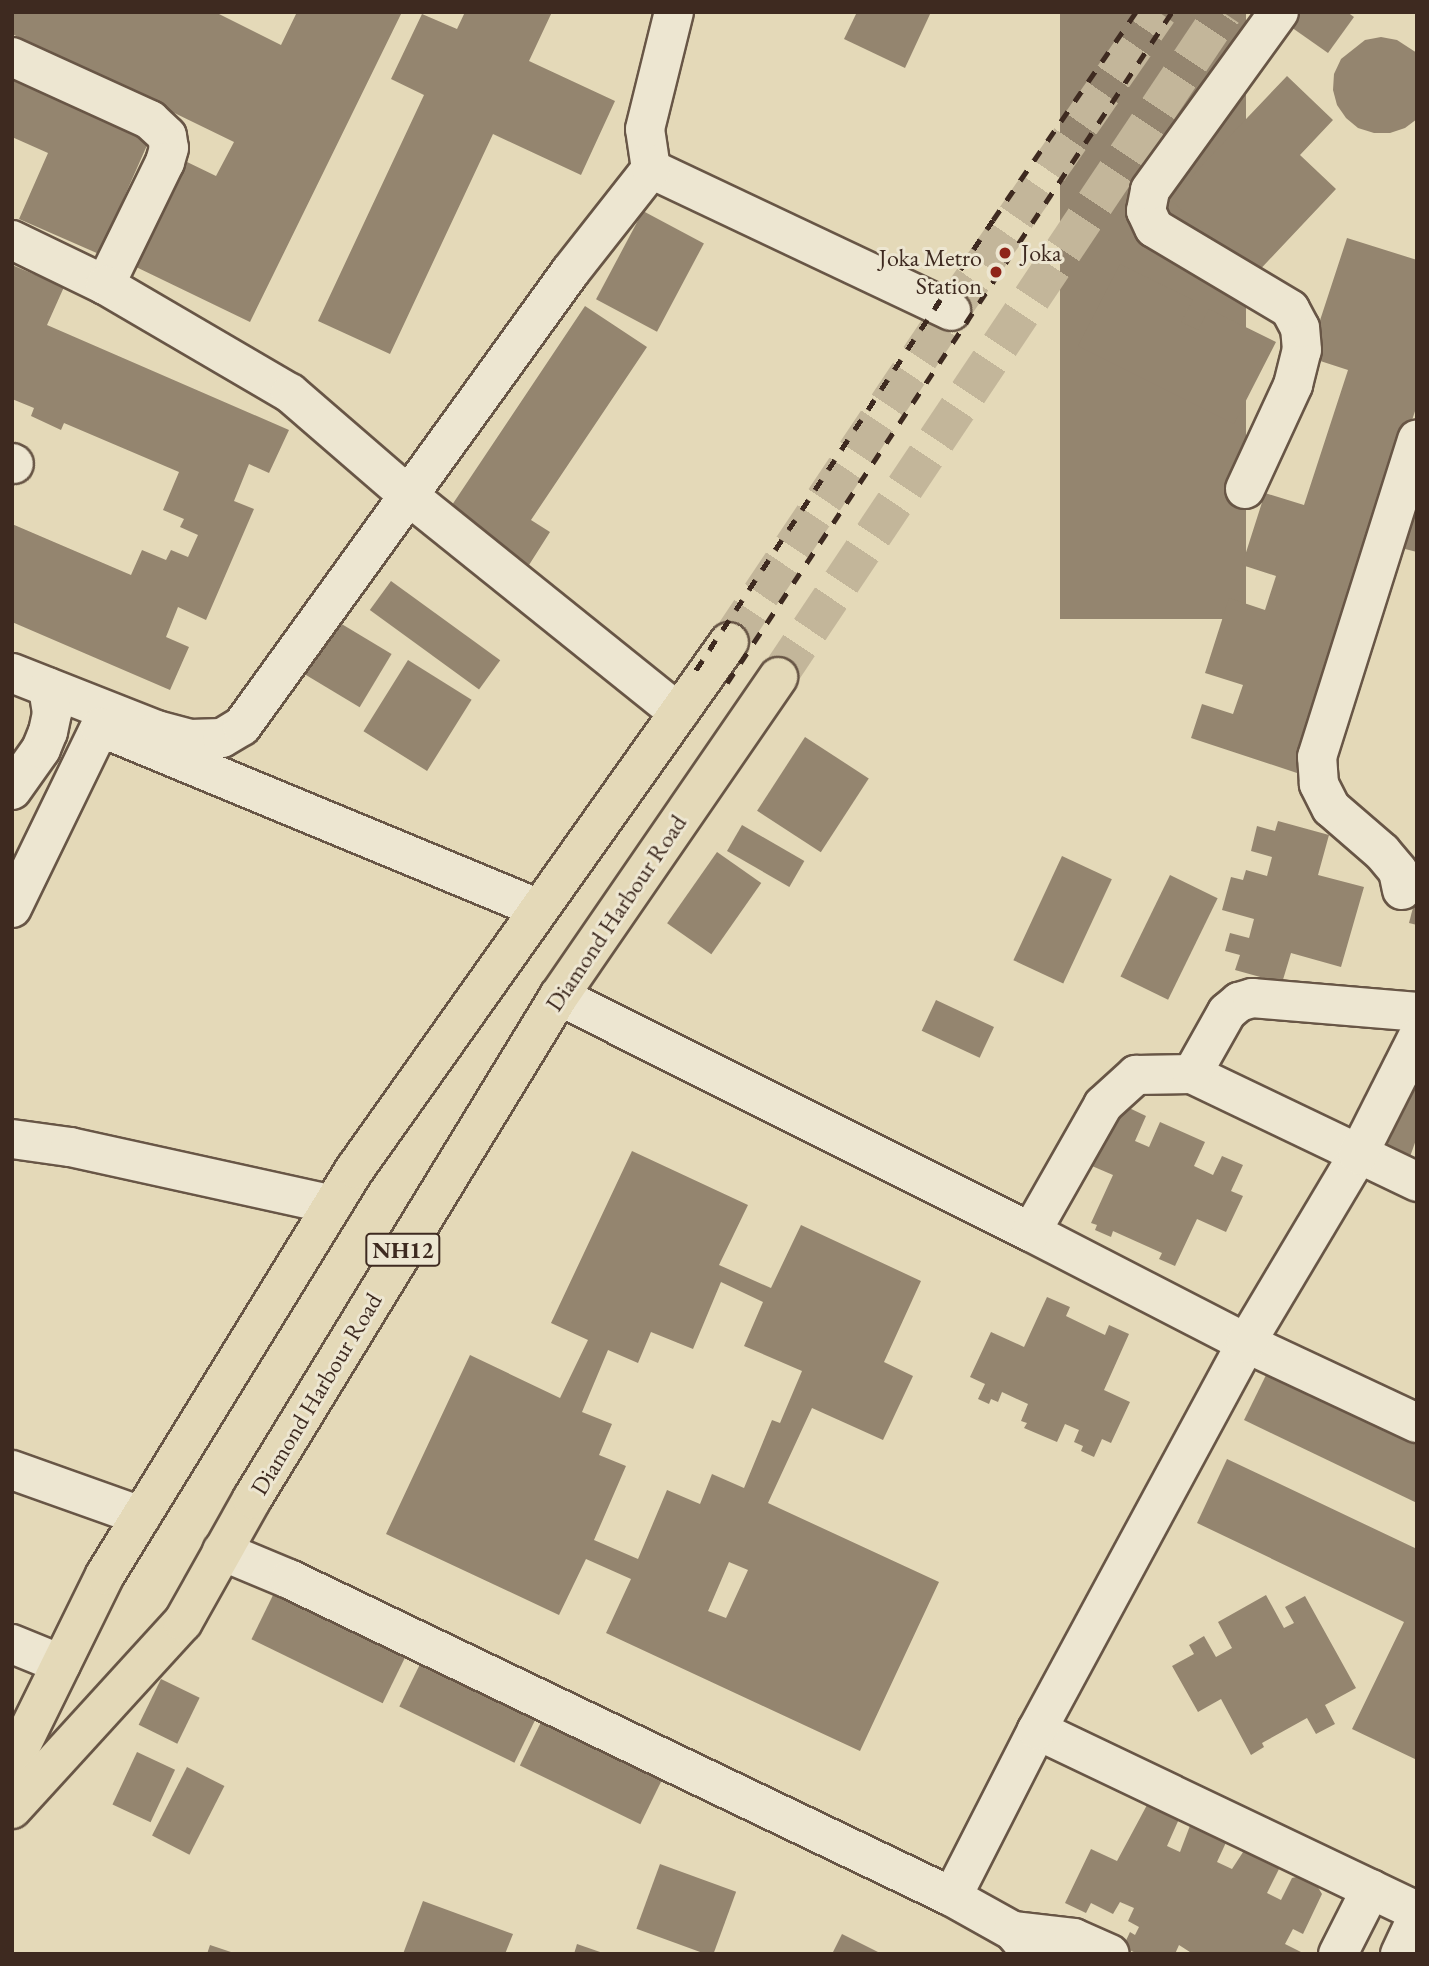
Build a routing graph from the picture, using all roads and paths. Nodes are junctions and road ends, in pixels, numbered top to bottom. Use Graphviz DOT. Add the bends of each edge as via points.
graph roads {
  1 [pos="674,12"];
  2 [pos="1279,12"];
  3 [pos="12,57"];
  4 [pos="650,169"];
  5 [pos="12,240"];
  6 [pos="105,285"];
  7 [pos="951,311"];
  8 [pos="1417,439"];
  9 [pos="1245,489"];
  10 [pos="410,496"];
  11 [pos="729,642"];
  12 [pos="12,673"];
  13 [pos="778,677"];
  14 [pos="48,687"];
  15 [pos="679,713"];
  16 [pos="12,790"];
  17 [pos="1402,890"];
  18 [pos="12,908"];
  19 [pos="539,909"];
  20 [pos="559,996"];
  21 [pos="1417,1012"];
  22 [pos="1417,1038"];
  23 [pos="1192,1073"];
  24 [pos="12,1139"];
  25 [pos="1359,1155"];
  26 [pos="1417,1182"];
  27 [pos="333,1205"];
  28 [pos="1031,1232"];
  29 [pos="1246,1343"];
  30 [pos="1417,1423"];
  31 [pos="12,1470"];
  32 [pos="141,1516"];
  33 [pos="222,1551"];
  34 [pos="12,1644"];
  35 [pos="61,1664"];
  36 [pos="1037,1730"];
  37 [pos="12,1765"];
  38 [pos="12,1809"];
  39 [pos="1371,1889"];
  40 [pos="952,1897"];
  41 [pos="1417,1911"];
  42 [pos="1417,1918"];
  43 [pos="1017,1946"];
  44 [pos="1110,1954"];
  45 [pos="1338,1954"];
  46 [pos="1400,1954"];
  1 -- 4 [label="street" via="645,129"];
  2 -- 9 [label="street" via="1150,191 1146,211 1154,228 1290,309 1300,328 1302,350 1293,384"];
  3 -- 6 [label="street" via="150,120 167,136 165,162"];
  4 -- 7 [label="street"];
  4 -- 10 [label="street" via="570,272"];
  5 -- 6 [label="street"];
  6 -- 10 [label="street" via="290,393"];
  8 -- 17 [label="street" via="1317,757 1319,784 1331,808 1382,852 1398,871"];
  10 -- 14 [label="street" via="242,726 222,738 191,738 157,730"];
  10 -- 15 [label="street"];
  11 -- 15 [label="highway"];
  12 -- 14 [label="street"];
  13 -- 20 [label="highway, Diamond Harbour Road / NH12"];
  14 -- 16 [label="street" via="52,713 48,732 41,750"];
  15 -- 19 [label="highway"];
  18 -- 19 [label="street" via="100,727"];
  19 -- 27 [label="highway"];
  20 -- 28 [label="street"];
  20 -- 33 [label="highway, Diamond Harbour Road / NH12"];
  21 -- 23 [label="street" via="1252,999 1239,1002 1227,1012"];
  22 -- 25 [label="street"];
  23 -- 25 [label="street"];
  23 -- 28 [label="street" via="1136,1075 1103,1105"];
  24 -- 27 [label="street" via="70,1147"];
  25 -- 26 [label="street"];
  25 -- 29 [label="street"];
  27 -- 32 [label="highway"];
  28 -- 29 [label="street"];
  29 -- 30 [label="street"];
  29 -- 36 [label="street"];
  31 -- 32 [label="street"];
  32 -- 35 [label="highway" via="105,1574"];
  33 -- 38 [label="highway, Diamond Harbour Road / NH12" via="183,1622"];
  33 -- 40 [label="street"];
  34 -- 35 [label="street"];
  35 -- 37 [label="highway"];
  36 -- 39 [label="street"];
  36 -- 40 [label="street"];
  39 -- 41 [label="street"];
  39 -- 45 [label="street"];
  40 -- 43 [label="street"];
  42 -- 46 [label="street"];
  43 -- 44 [label="street" via="1074,1938"];
}
